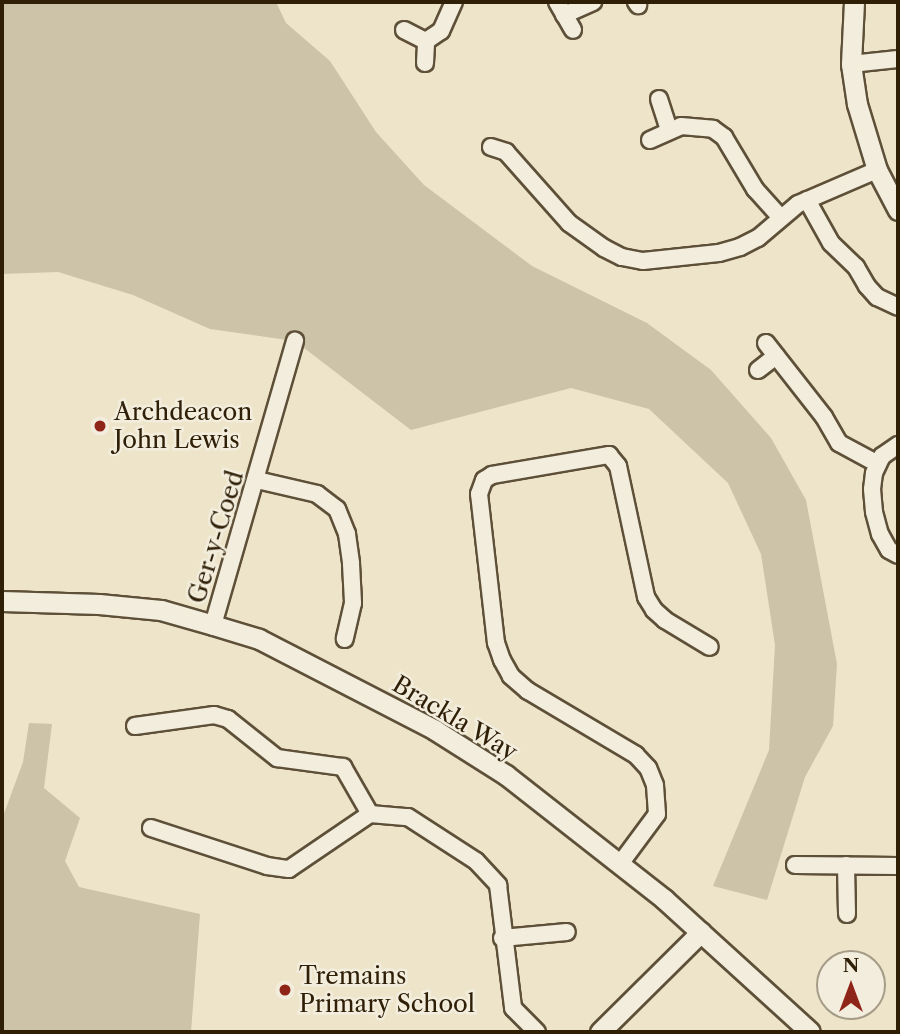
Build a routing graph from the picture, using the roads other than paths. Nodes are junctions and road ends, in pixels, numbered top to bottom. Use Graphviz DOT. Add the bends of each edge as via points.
graph roads {
  1 [pos="454,2"];
  2 [pos="593,2"];
  3 [pos="855,2"];
  4 [pos="561,8"];
  5 [pos="404,30"];
  6 [pos="573,30"];
  7 [pos="426,41"];
  8 [pos="898,59"];
  9 [pos="425,63"];
  10 [pos="851,64"];
  11 [pos="659,99"];
  12 [pos="668,129"];
  13 [pos="650,140"];
  14 [pos="491,147"];
  15 [pos="877,170"];
  16 [pos="807,200"];
  17 [pos="898,210"];
  18 [pos="780,217"];
  19 [pos="898,307"];
  20 [pos="295,341"];
  21 [pos="758,370"];
  22 [pos="898,445"];
  23 [pos="878,464"];
  24 [pos="257,480"];
  25 [pos="898,555"];
  26 [pos="2,601"];
  27 [pos="213,625"];
  28 [pos="345,639"];
  29 [pos="710,647"];
  30 [pos="135,726"];
  31 [pos="370,814"];
  32 [pos="151,828"];
  33 [pos="620,864"];
  34 [pos="795,865"];
  35 [pos="846,865"];
  36 [pos="898,866"];
  37 [pos="847,914"];
  38 [pos="567,932"];
  39 [pos="701,932"];
  40 [pos="502,938"];
  41 [pos="537,1032"];
  42 [pos="600,1032"];
  43 [pos="810,1032"];
  1 -- 7 [label="street" via="441,31"];
  2 -- 4 [label="street"];
  3 -- 10 [label="street"];
  4 -- 6 [label="street"];
  5 -- 7 [label="street"];
  7 -- 9 [label="street"];
  8 -- 10 [label="street"];
  10 -- 15 [label="street" via="864,135"];
  11 -- 12 [label="street"];
  12 -- 13 [label="street"];
  12 -- 18 [label="street" via="697,126 724,137 755,189"];
  14 -- 18 [label="street" via="506,152 604,248 622,257 643,261 719,253 758,238"];
  15 -- 16 [label="street"];
  15 -- 17 [label="street"];
  16 -- 18 [label="street"];
  16 -- 19 [label="street" via="831,243 856,267 867,286"];
  20 -- 24 [label="street, Ger-y-Coed"];
  21 -- 23 [label="street" via="771,350 839,443"];
  22 -- 23 [label="street" via="881,456"];
  23 -- 25 [label="street" via="874,512 889,550"];
  24 -- 27 [label="street, Ger-y-Coed"];
  24 -- 28 [label="street" via="317,494 337,509 344,521 353,603"];
  26 -- 27 [label="street, Brackla Way" via="149,609"];
  27 -- 33 [label="street, Brackla Way" via="259,639 435,730 506,775"];
  29 -- 33 [label="street" via="665,620 646,597 618,466 609,456 484,480 479,494 496,643 502,660 528,691 636,755 655,785 657,814"];
  30 -- 31 [label="street" via="214,715 228,719 277,758 342,767"];
  31 -- 32 [label="street" via="289,869"];
  31 -- 40 [label="street" via="408,817 476,861 498,885"];
  33 -- 39 [label="street, Brackla Way"];
  34 -- 35 [label="street"];
  35 -- 36 [label="street"];
  35 -- 37 [label="street"];
  38 -- 40 [label="street"];
  39 -- 42 [label="street"];
  39 -- 43 [label="street, Brackla Way"];
  40 -- 41 [label="street" via="513,1008"];
}
